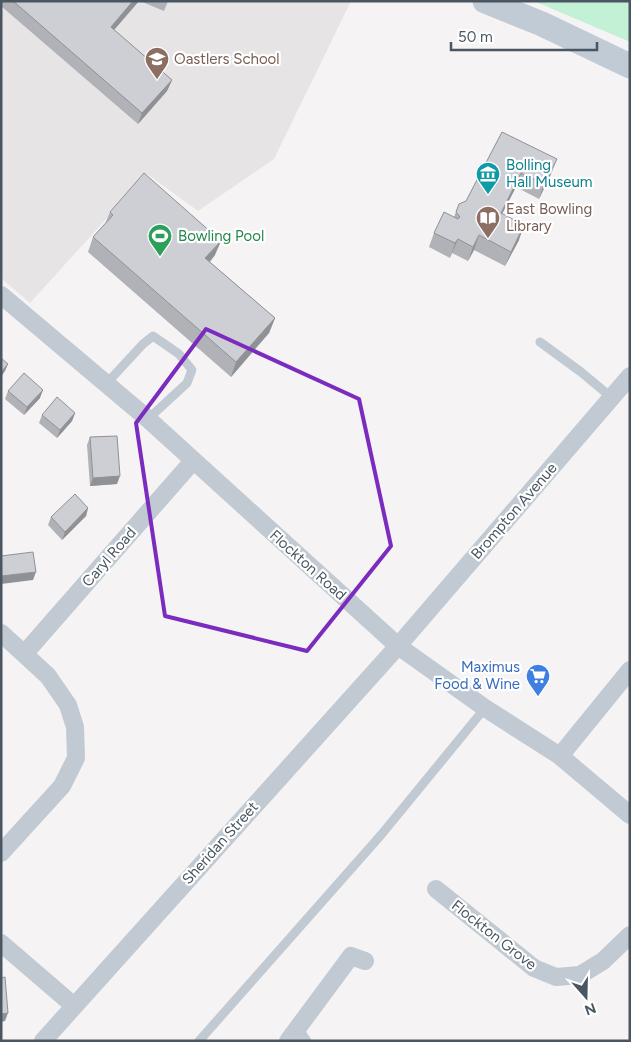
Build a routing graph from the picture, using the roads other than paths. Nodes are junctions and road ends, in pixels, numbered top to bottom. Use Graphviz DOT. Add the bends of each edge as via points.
graph roads {
  1 [pos="485,1"];
  2 [pos="630,66"];
  3 [pos="1,295"];
  4 [pos="540,342"];
  5 [pos="630,376"];
  6 [pos="106,384"];
  7 [pos="611,398"];
  8 [pos="148,419"];
  9 [pos="193,461"];
  10 [pos="1,632"];
  11 [pos="398,646"];
  12 [pos="25,653"];
  13 [pos="630,670"];
  14 [pos="485,708"];
  15 [pos="560,756"];
  16 [pos="630,815"];
  17 [pos="1,853"];
  18 [pos="435,889"];
  19 [pos="630,935"];
  20 [pos="1,943"];
  21 [pos="365,961"];
  22 [pos="73,1005"];
  23 [pos="298,1037"];
  24 [pos="42,1041"];
  25 [pos="199,1041"];
  1 -- 2 [label="street"];
  3 -- 6 [label="street, Flockton Road"];
  4 -- 7 [label="lane"];
  5 -- 7 [label="street, Brompton Avenue"];
  6 -- 8 [label="street, Flockton Road"];
  6 -- 8 [label="lane" via="153,336 179,354 192,370 187,383"];
  7 -- 11 [label="street, Brompton Avenue"];
  8 -- 9 [label="street, Flockton Road"];
  9 -- 11 [label="street, Flockton Road"];
  9 -- 12 [label="street, Caryl Road"];
  10 -- 12 [label="street"];
  11 -- 14 [label="street, Flockton Road"];
  11 -- 22 [label="street, Sheridan Street"];
  12 -- 17 [label="street" via="48,676 68,705 75,727 76,758 62,786"];
  13 -- 15 [label="street"];
  14 -- 15 [label="street, Flockton Road"];
  14 -- 25 [label="lane" via="381,835"];
  15 -- 16 [label="street, Flockton Road"];
  18 -- 19 [label="street, Flockton Grove" via="534,968 556,977 580,975 603,961"];
  20 -- 22 [label="street"];
  21 -- 23 [label="street" via="351,956"];
  22 -- 24 [label="street, Sheridan Street"];
}
